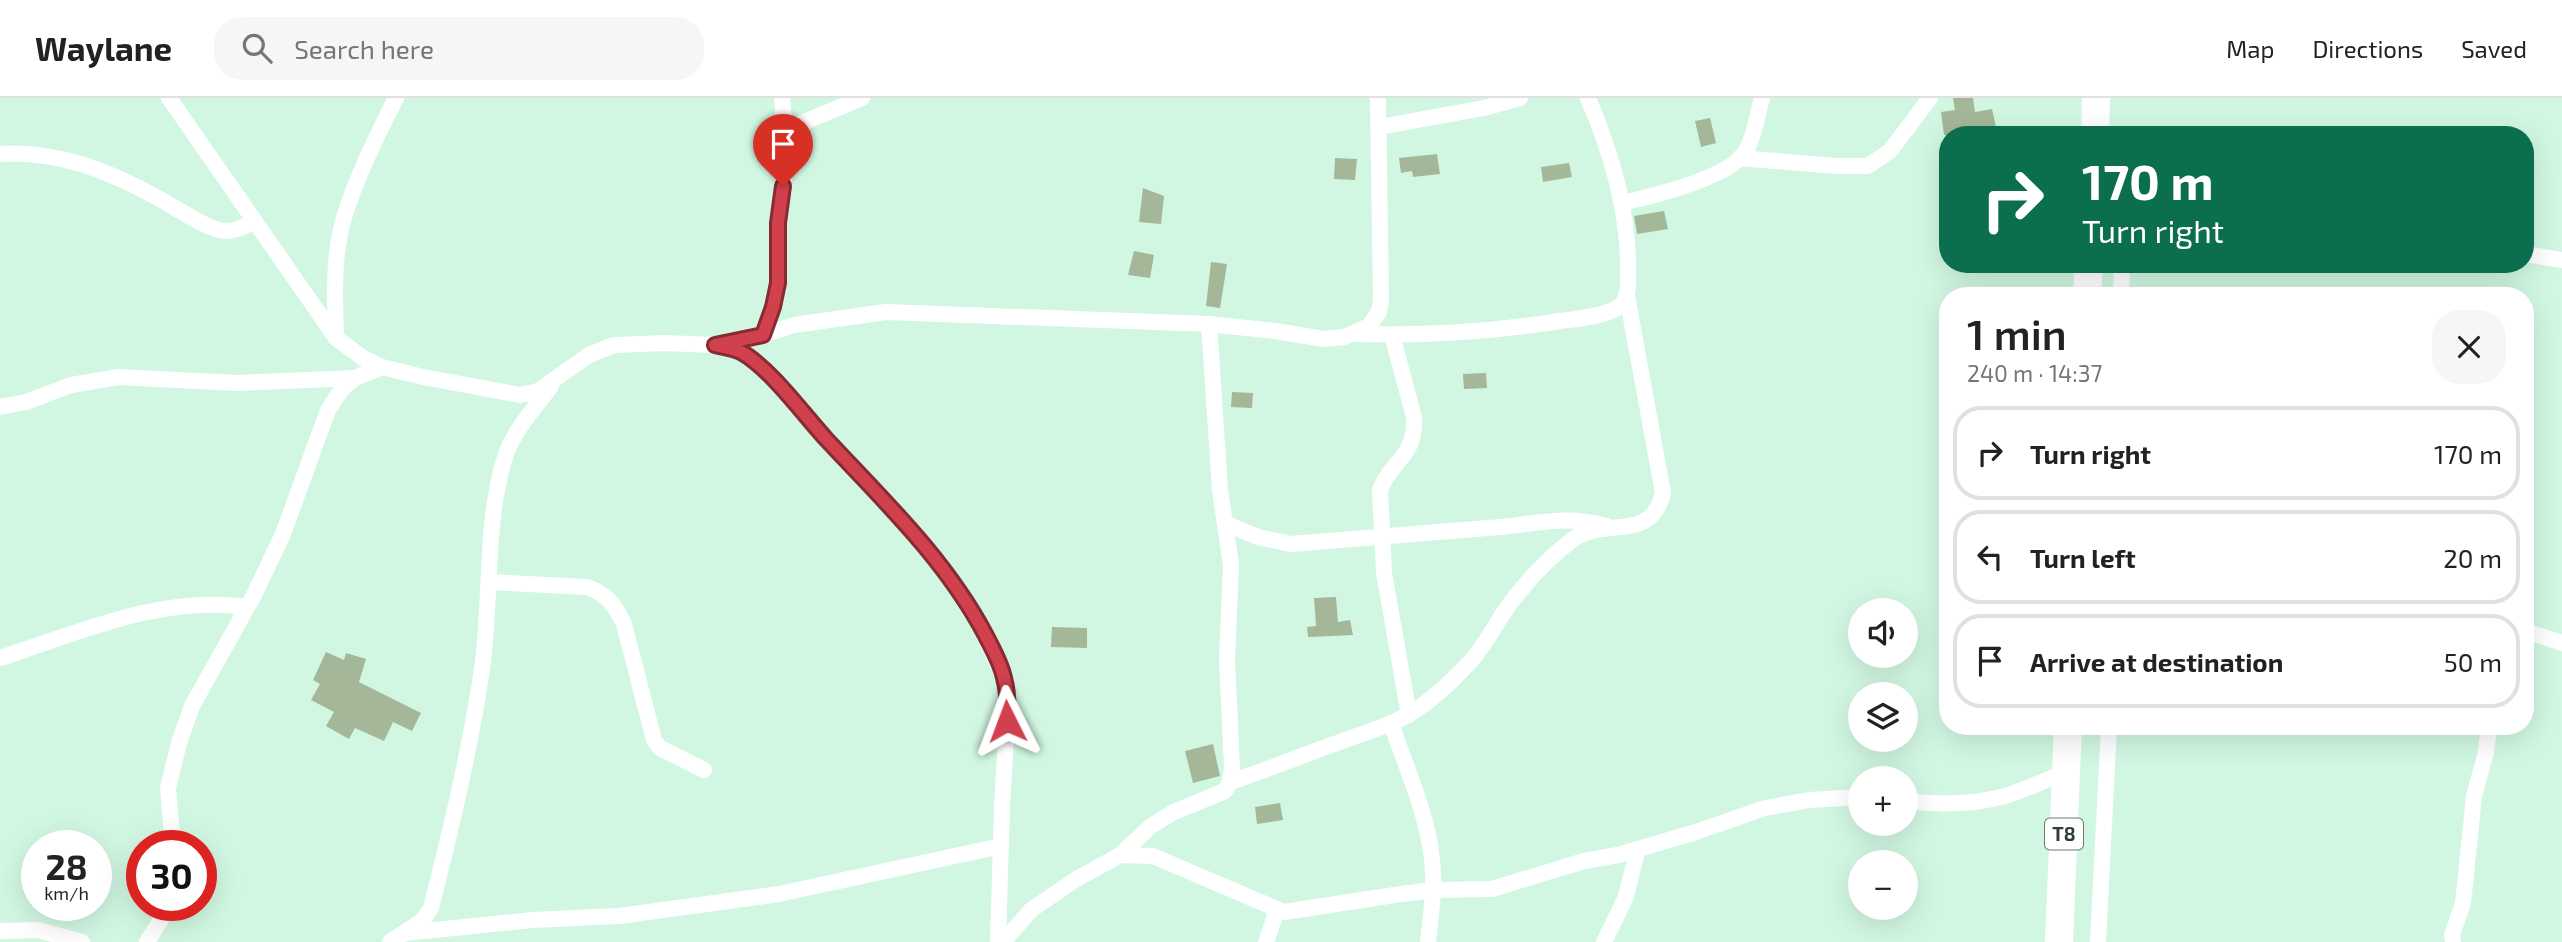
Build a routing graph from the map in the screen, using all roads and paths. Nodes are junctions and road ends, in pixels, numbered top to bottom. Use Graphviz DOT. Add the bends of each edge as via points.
graph roads {
  1 [pos="169,98"];
  2 [pos="396,98"];
  3 [pos="782,98"];
  4 [pos="862,98"];
  5 [pos="1378,98"];
  6 [pos="1520,98"];
  7 [pos="1588,98"];
  8 [pos="1762,98"];
  9 [pos="1930,98"];
  10 [pos="2096,98"];
  11 [pos="2095,126"];
  12 [pos="1379,127"];
  13 [pos="786,130"];
  14 [pos="0,154"];
  15 [pos="1739,158"];
  16 [pos="1622,203"];
  17 [pos="255,221"];
  18 [pos="2534,255"];
  19 [pos="2562,260"];
  20 [pos="1627,296"];
  21 [pos="1209,324"];
  22 [pos="1357,334"];
  23 [pos="763,335"];
  24 [pos="1392,335"];
  25 [pos="336,338"];
  26 [pos="715,345"];
  27 [pos="382,367"];
  28 [pos="355,378"];
  29 [pos="554,381"];
  30 [pos="0,407"];
  31 [pos="1226,524"];
  32 [pos="1615,528"];
  33 [pos="1383,535"];
  34 [pos="489,582"];
  35 [pos="247,607"];
  36 [pos="2534,634"];
  37 [pos="2562,643"];
  38 [pos="0,658"];
  39 [pos="1409,715"];
  40 [pos="1391,723"];
  41 [pos="2068,735"];
  42 [pos="2109,735"];
  43 [pos="2488,735"];
  44 [pos="704,771"];
  45 [pos="2067,772"];
  46 [pos="1230,782"];
  47 [pos="1848,798"];
  48 [pos="1918,802"];
  49 [pos="172,830"];
  50 [pos="1001,846"];
  51 [pos="1638,849"];
  52 [pos="1120,855"];
  53 [pos="1434,890"];
  54 [pos="1277,910"];
  55 [pos="160,921"];
  56 [pos="0,931"];
  57 [pos="405,933"];
  58 [pos="82,942"];
  59 [pos="147,942"];
  60 [pos="390,942"];
  61 [pos="998,942"];
  62 [pos="1003,942"];
  63 [pos="1266,942"];
  64 [pos="1428,942"];
  65 [pos="1604,942"];
  66 [pos="2059,942"];
  67 [pos="2098,942"];
  68 [pos="2453,942"];
  1 -- 17 [label="street"];
  2 -- 25 [label="street" via="341,228 335,278"];
  3 -- 13 [label="street"];
  4 -- 13 [label="street"];
  5 -- 12 [label="street"];
  6 -- 12 [label="street"];
  7 -- 16 [label="street"];
  8 -- 15 [label="street" via="1747,148"];
  9 -- 15 [label="street" via="1890,151 1868,166"];
  10 -- 11 [label="highway"];
  12 -- 22 [label="street" via="1381,300 1374,320"];
  13 -- 23 [label="street" via="778,283"];
  14 -- 17 [label="street" via="40,155 88,165 219,230 237,230"];
  15 -- 16 [label="street" via="1668,192"];
  16 -- 20 [label="street"];
  17 -- 25 [label="street"];
  18 -- 19 [label="street"];
  20 -- 24 [label="street" via="1610,311 1584,318 1448,335"];
  20 -- 32 [label="street" via="1663,493 1651,519"];
  21 -- 22 [label="street" via="1324,339"];
  21 -- 23 [label="street" via="886,312 794,325"];
  21 -- 31 [label="street"];
  22 -- 24 [label="street"];
  23 -- 26 [label="street"];
  24 -- 33 [label="street" via="1415,431 1409,449 1383,480"];
  25 -- 27 [label="street"];
  26 -- 29 [label="street" via="614,345 589,355"];
  26 -- 50 [label="street" via="739,351 775,382 907,526 975,617 1004,677 1008,701"];
  27 -- 28 [label="street"];
  27 -- 29 [label="street" via="520,395"];
  28 -- 30 [label="street" via="238,383 118,377 71,385"];
  28 -- 35 [label="street" via="328,410 283,534"];
  29 -- 34 [label="street" via="505,456 496,499"];
  31 -- 33 [label="street" via="1291,544"];
  31 -- 46 [label="street" via="1231,565 1227,659"];
  32 -- 33 [label="street" via="1567,519"];
  32 -- 39 [label="street" via="1574,538 1508,606 1471,660"];
  33 -- 39 [label="street" via="1384,573"];
  34 -- 44 [label="street" via="586,587 606,597 624,625 654,740 660,748"];
  34 -- 57 [label="street" via="483,665 471,737 437,887 422,921"];
  35 -- 38 [label="street" via="223,603 146,611"];
  35 -- 49 [label="street" via="197,696 179,743 168,788"];
  36 -- 37 [label="street"];
  39 -- 40 [label="street"];
  40 -- 46 [label="street"];
  40 -- 53 [label="street" via="1426,830"];
  41 -- 45 [label="highway, T8"];
  42 -- 67 [label="street"];
  43 -- 68 [label="street" via="2474,796 2464,896"];
  45 -- 48 [label="street" via="1984,800 1950,805"];
  45 -- 66 [label="highway, T8"];
  46 -- 52 [label="street" via="1221,794 1151,826"];
  47 -- 51 [label="street" via="1765,808"];
  50 -- 57 [label="street" via="779,894 619,916"];
  50 -- 61 [label="street"];
  51 -- 53 [label="street" via="1492,889"];
  51 -- 65 [label="street" via="1625,899"];
  52 -- 54 [label="street" via="1153,856"];
  52 -- 62 [label="street" via="1031,910"];
  53 -- 54 [label="street"];
  53 -- 64 [label="street"];
  54 -- 63 [label="street"];
  55 -- 59 [label="street"];
  56 -- 58 [label="street" via="38,930"];
  57 -- 60 [label="street"];
}
